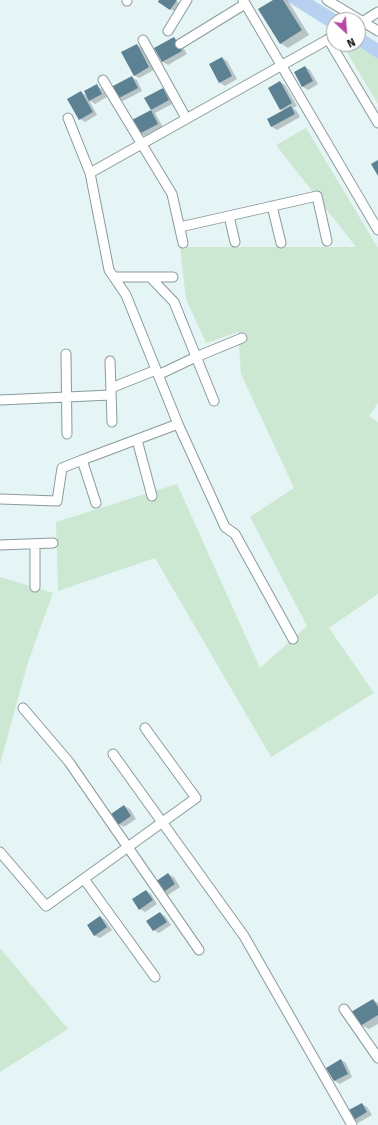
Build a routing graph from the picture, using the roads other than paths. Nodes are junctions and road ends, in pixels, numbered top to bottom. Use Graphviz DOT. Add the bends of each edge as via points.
graph roads {
  1 [pos="187,0"];
  2 [pos="327,0"];
  3 [pos="244,2"];
  4 [pos="344,12"];
  5 [pos="378,12"];
  6 [pos="366,19"];
  7 [pos="366,26"];
  8 [pos="168,31"];
  9 [pos="378,31"];
  10 [pos="143,40"];
  11 [pos="326,40"];
  12 [pos="180,44"];
  13 [pos="339,52"];
  14 [pos="282,65"];
  15 [pos="103,80"];
  16 [pos="68,118"];
  17 [pos="186,118"];
  18 [pos="378,123"];
  19 [pos="142,144"];
  20 [pos="90,173"];
  21 [pos="272,206"];
  22 [pos="229,216"];
  23 [pos="180,227"];
  24 [pos="378,230"];
  25 [pos="327,241"];
  26 [pos="235,242"];
  27 [pos="184,243"];
  28 [pos="281,243"];
  29 [pos="114,277"];
  30 [pos="150,277"];
  31 [pos="173,277"];
  32 [pos="242,338"];
  33 [pos="66,354"];
  34 [pos="196,357"];
  35 [pos="110,361"];
  36 [pos="157,373"];
  37 [pos="111,391"];
  38 [pos="66,396"];
  39 [pos="0,400"];
  40 [pos="214,401"];
  41 [pos="112,422"];
  42 [pos="178,424"];
  43 [pos="67,434"];
  44 [pos="137,440"];
  45 [pos="82,460"];
  46 [pos="152,496"];
  47 [pos="0,499"];
  48 [pos="96,504"];
  49 [pos="53,543"];
  50 [pos="35,544"];
  51 [pos="0,545"];
  52 [pos="35,588"];
  53 [pos="293,638"];
  54 [pos="23,708"];
  55 [pos="145,728"];
  56 [pos="113,754"];
  57 [pos="162,822"];
  58 [pos="128,847"];
  59 [pos="0,852"];
  60 [pos="84,879"];
  61 [pos="199,950"];
  62 [pos="155,977"];
  63 [pos="344,1009"];
  64 [pos="378,1058"];
  65 [pos="352,1125"];
  1 -- 8 [label="street"];
  2 -- 4 [label="street"];
  3 -- 12 [label="street"];
  3 -- 14 [label="street"];
  5 -- 6 [label="street"];
  7 -- 9 [label="street"];
  10 -- 17 [label="street"];
  11 -- 14 [label="street"];
  13 -- 18 [label="street"];
  14 -- 17 [label="street"];
  14 -- 24 [label="street"];
  15 -- 19 [label="street"];
  16 -- 20 [label="street"];
  17 -- 19 [label="street"];
  19 -- 20 [label="street"];
  19 -- 23 [label="street" via="172,194"];
  20 -- 29 [label="street" via="110,270"];
  21 -- 22 [label="street"];
  21 -- 25 [label="street" via="317,196"];
  21 -- 28 [label="street"];
  22 -- 23 [label="street"];
  22 -- 26 [label="street"];
  23 -- 27 [label="street"];
  29 -- 30 [label="street"];
  29 -- 36 [label="street" via="126,295"];
  30 -- 31 [label="street"];
  30 -- 34 [label="street" via="174,302"];
  32 -- 34 [label="street"];
  33 -- 38 [label="street"];
  34 -- 36 [label="street"];
  34 -- 40 [label="street"];
  35 -- 37 [label="street"];
  36 -- 37 [label="street"];
  36 -- 42 [label="street"];
  37 -- 38 [label="street"];
  37 -- 41 [label="street"];
  38 -- 39 [label="street"];
  38 -- 43 [label="street"];
  42 -- 44 [label="street"];
  42 -- 53 [label="street" via="225,527 235,534"];
  44 -- 45 [label="street"];
  44 -- 46 [label="street"];
  45 -- 47 [label="street" via="62,468 57,500"];
  45 -- 48 [label="street"];
  49 -- 50 [label="street"];
  50 -- 51 [label="street"];
  50 -- 52 [label="street"];
  54 -- 58 [label="street" via="69,762"];
  55 -- 57 [label="street" via="196,798"];
  56 -- 57 [label="street"];
  57 -- 58 [label="street"];
  57 -- 65 [label="street" via="244,936"];
  58 -- 60 [label="street"];
  58 -- 61 [label="street"];
  59 -- 60 [label="street" via="46,906"];
  60 -- 62 [label="street"];
  63 -- 64 [label="street"];
}
